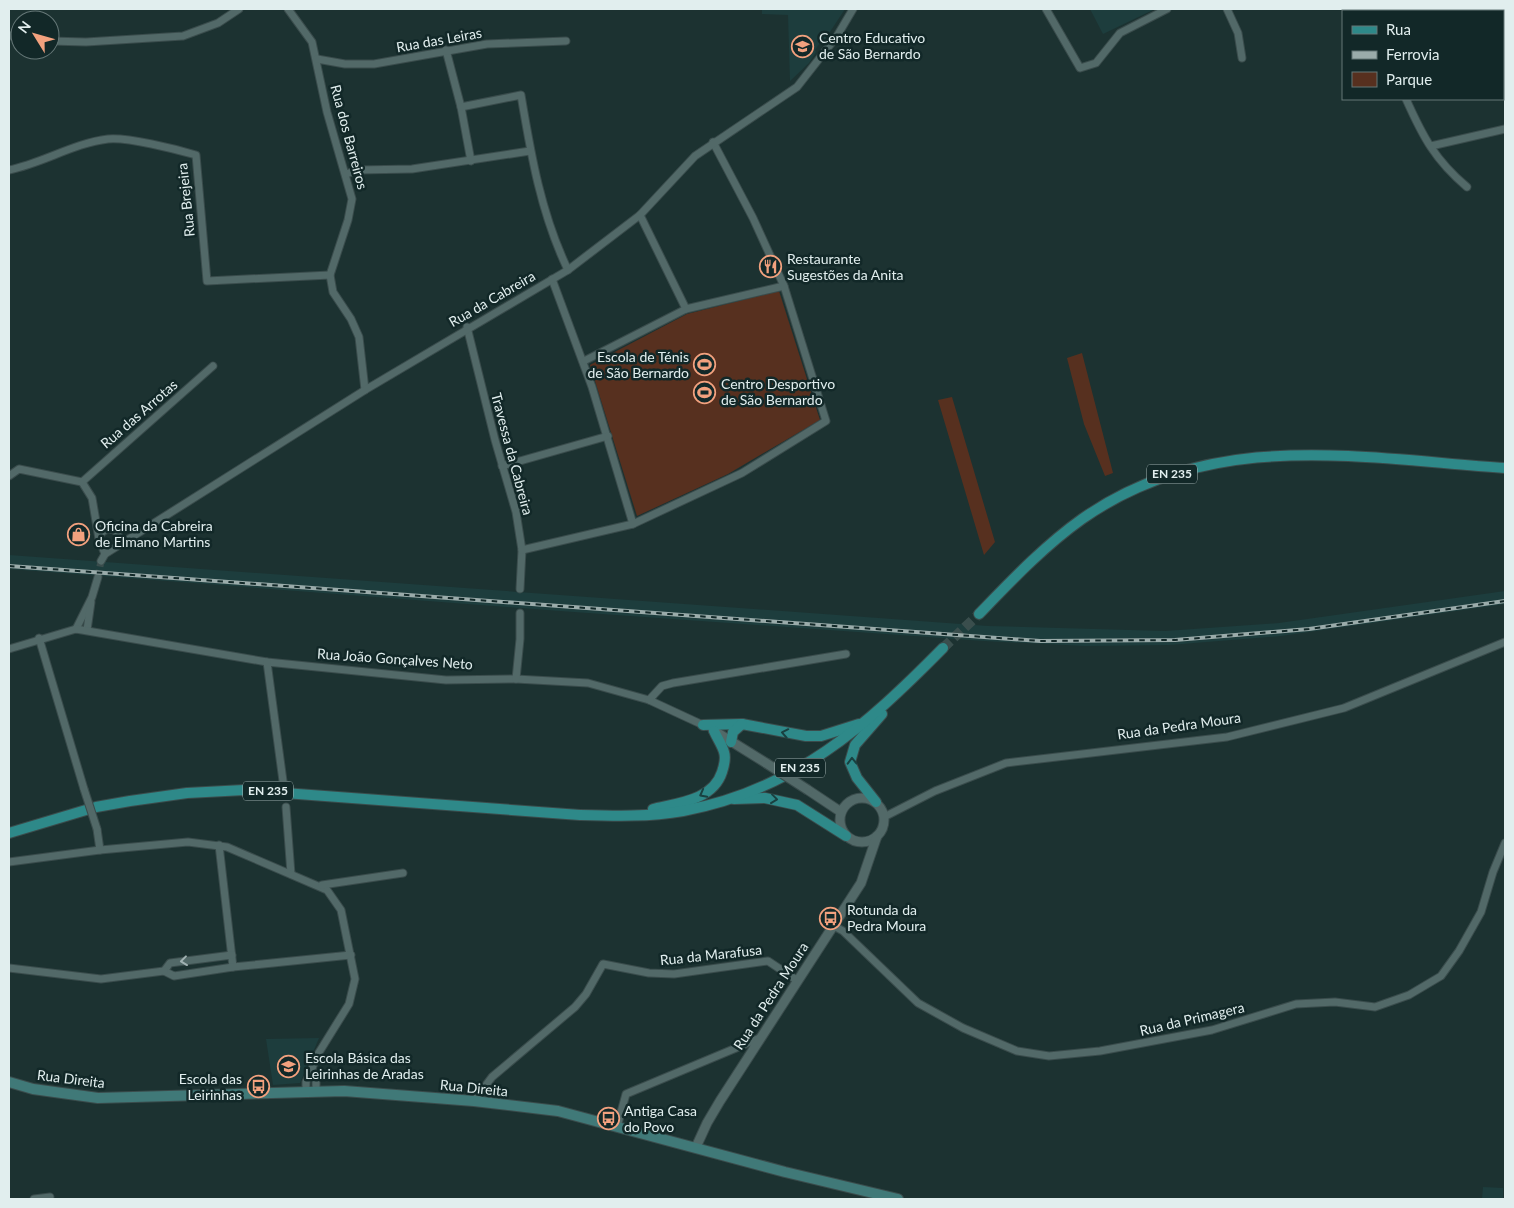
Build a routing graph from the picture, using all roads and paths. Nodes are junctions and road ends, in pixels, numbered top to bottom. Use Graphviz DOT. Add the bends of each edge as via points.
graph roads {
  1 [pos="239,9"];
  2 [pos="288,9"];
  3 [pos="852,9"];
  4 [pos="1046,9"];
  5 [pos="1167,9"];
  6 [pos="1228,9"];
  7 [pos="60,41"];
  8 [pos="566,41"];
  9 [pos="446,50"];
  10 [pos="1242,58"];
  11 [pos="317,60"];
  12 [pos="1406,100"];
  13 [pos="461,107"];
  14 [pos="1505,129"];
  15 [pos="713,142"];
  16 [pos="1431,146"];
  17 [pos="530,151"];
  18 [pos="471,161"];
  19 [pos="9,170"];
  20 [pos="346,174"];
  21 [pos="1467,187"];
  22 [pos="640,215"];
  23 [pos="568,270"];
  24 [pos="330,275"];
  25 [pos="552,279"];
  26 [pos="784,286"];
  27 [pos="686,309"];
  28 [pos="467,327"];
  29 [pos="584,361"];
  30 [pos="213,366"];
  31 [pos="365,390"];
  32 [pos="608,436"];
  33 [pos="502,466"];
  34 [pos="1505,468"];
  35 [pos="9,476"];
  36 [pos="82,482"];
  37 [pos="96,516"];
  38 [pos="633,524"];
  39 [pos="107,529"];
  40 [pos="99,539"];
  41 [pos="123,544"];
  42 [pos="522,550"];
  43 [pos="105,554"];
  44 [pos="101,561"];
  45 [pos="98,577"];
  46 [pos="520,589"];
  47 [pos="92,596"];
  48 [pos="520,613"];
  49 [pos="979,614"];
  50 [pos="76,629"];
  51 [pos="87,630"];
  52 [pos="39,638"];
  53 [pos="1505,642"];
  54 [pos="943,648"];
  55 [pos="9,649"];
  56 [pos="846,654"];
  57 [pos="267,662"];
  58 [pos="516,679"];
  59 [pos="901,690"];
  60 [pos="649,700"];
  61 [pos="866,722"];
  62 [pos="742,724"];
  63 [pos="703,725"];
  64 [pos="714,731"];
  65 [pos="734,743"];
  66 [pos="725,754"];
  67 [pos="282,781"];
  68 [pos="725,800"];
  69 [pos="876,802"];
  70 [pos="286,807"];
  71 [pos="841,812"];
  72 [pos="624,816"];
  73 [pos="884,817"];
  74 [pos="9,833"];
  75 [pos="846,836"];
  76 [pos="877,836"];
  77 [pos="860,842"];
  78 [pos="1505,843"];
  79 [pos="219,845"];
  80 [pos="100,850"];
  81 [pos="870,861"];
  82 [pos="9,862"];
  83 [pos="403,873"];
  84 [pos="291,874"];
  85 [pos="316,885"];
  86 [pos="834,926"];
  87 [pos="232,955"];
  88 [pos="351,955"];
  89 [pos="233,967"];
  90 [pos="9,968"];
  91 [pos="164,971"];
  92 [pos="798,981"];
  93 [pos="760,1038"];
  94 [pos="9,1082"];
  95 [pos="311,1091"];
  96 [pos="474,1101"];
  97 [pos="616,1127"];
  98 [pos="696,1147"];
  99 [pos="50,1197"];
  100 [pos="34,1199"];
  101 [pos="898,1199"];
  1 -- 7 [label="street" via="218,23 183,36"];
  2 -- 11 [label="street, Rua dos Barreiros" via="312,42"];
  3 -- 15 [label="street, Rua da Cabreira" via="837,36 797,86"];
  4 -- 5 [label="street" via="1080,68 1096,63 1120,33"];
  6 -- 10 [label="street" via="1238,33"];
  8 -- 9 [label="street, Rua das Leiras" via="487,44"];
  9 -- 11 [label="street, Rua das Leiras" via="374,64"];
  9 -- 13 [label="street"];
  11 -- 20 [label="street, Rua dos Barreiros" via="327,112"];
  12 -- 16 [label="street"];
  13 -- 17 [label="street" via="521,94"];
  13 -- 18 [label="street"];
  14 -- 16 [label="street"];
  15 -- 22 [label="street, Rua da Cabreira" via="695,156"];
  15 -- 26 [label="street"];
  16 -- 21 [label="street" via="1445,169"];
  17 -- 18 [label="street"];
  17 -- 23 [label="street" via="538,188"];
  18 -- 20 [label="street" via="412,169 358,170"];
  19 -- 24 [label="street, Rua Brejeira" via="110,139 168,147 196,156 207,281"];
  20 -- 24 [label="street, Rua dos Barreiros" via="352,199"];
  22 -- 23 [label="street, Rua da Cabreira"];
  22 -- 27 [label="street"];
  23 -- 25 [label="street, Rua da Cabreira"];
  24 -- 31 [label="street" via="333,292 359,337"];
  25 -- 28 [label="street, Rua da Cabreira"];
  25 -- 29 [label="street"];
  26 -- 27 [label="street"];
  26 -- 38 [label="street" via="826,421 742,473"];
  27 -- 29 [label="street"];
  28 -- 31 [label="street, Rua da Cabreira"];
  28 -- 33 [label="street, Travessa da Cabreira"];
  29 -- 32 [label="street"];
  30 -- 36 [label="street, Rua das Arrotas"];
  31 -- 41 [label="street, Rua da Cabreira"];
  32 -- 33 [label="street"];
  32 -- 38 [label="street"];
  33 -- 42 [label="street, Travessa da Cabreira" via="516,512"];
  34 -- 49 [label="main road, EN 235" via="1290,454 1232,459 1183,470 1129,492 1082,520 1041,553"];
  35 -- 36 [label="street" via="19,469"];
  36 -- 37 [label="street" via="92,498"];
  37 -- 39 [label="street"];
  37 -- 40 [label="street"];
  38 -- 42 [label="street"];
  39 -- 40 [label="street"];
  39 -- 41 [label="street" via="116,531"];
  40 -- 43 [label="street"];
  41 -- 43 [label="street, Rua da Cabreira"];
  42 -- 46 [label="street, Travessa da Cabreira"];
  43 -- 44 [label="street"];
  45 -- 47 [label="street"];
  47 -- 50 [label="street"];
  47 -- 51 [label="street"];
  48 -- 58 [label="street"];
  50 -- 51 [label="street, Rua João Gonçalves Neto"];
  50 -- 52 [label="street, Rua João Gonçalves Neto"];
  51 -- 57 [label="street, Rua João Gonçalves Neto"];
  52 -- 55 [label="street, Rua João Gonçalves Neto"];
  52 -- 80 [label="street, bridge" via="97,829"];
  53 -- 73 [label="street, Rua da Pedra Moura" via="1344,708 1227,736 1006,763 935,791"];
  54 -- 59 [label="main road, EN 235"];
  56 -- 60 [label="street" via="672,682 662,686"];
  57 -- 58 [label="street, Rua João Gonçalves Neto" via="446,680"];
  57 -- 67 [label="street"];
  58 -- 60 [label="street, Rua João Gonçalves Neto" via="588,683"];
  59 -- 61 [label="main road, EN 235"];
  69 -- 59 [label="main road, one-way" via="852,769 851,754"];
  60 -- 63 [label="street, Rua João Gonçalves Neto"];
  61 -- 62 [label="main road, one-way" via="821,736"];
  61 -- 68 [label="main road, EN 235" via="808,764"];
  62 -- 63 [label="main road"];
  62 -- 65 [label="main road" via="733,732"];
  63 -- 64 [label="street, Rua João Gonçalves Neto"];
  64 -- 65 [label="street, Rua João Gonçalves Neto"];
  64 -- 66 [label="main road"];
  65 -- 66 [label="main road"];
  65 -- 71 [label="street, Rua João Gonçalves Neto, bridge"];
  66 -- 72 [label="main road, one-way" via="719,781 709,791 692,800"];
  68 -- 72 [label="main road, EN 235" via="683,811"];
  68 -- 75 [label="main road, one-way" via="781,800 797,805"];
  69 -- 71 [label="street" via="870,798 856,798 849,801"];
  69 -- 73 [label="street"];
  70 -- 84 [label="street"];
  71 -- 75 [label="street" via="840,825"];
  72 -- 74 [label="main road, EN 235" via="244,790 186,793 96,807"];
  73 -- 76 [label="street"];
  75 -- 77 [label="street"];
  76 -- 77 [label="street"];
  76 -- 81 [label="street, Rua da Pedra Moura"];
  77 -- 81 [label="street"];
  78 -- 86 [label="street, Rua da Primagera" via="1480,912 1459,951 1441,976 1409,995 1375,1007 1335,1002 1296,1004 1212,1030 1100,1052 1049,1056 1016,1051 963,1028 918,1003"];
  79 -- 80 [label="street" via="188,842"];
  79 -- 84 [label="street"];
  79 -- 87 [label="street"];
  80 -- 82 [label="street"];
  81 -- 86 [label="street, Rua da Pedra Moura" via="861,883"];
  83 -- 85 [label="street"];
  84 -- 85 [label="street"];
  85 -- 88 [label="street" via="327,890 341,910"];
  86 -- 92 [label="street, Rua da Pedra Moura"];
  87 -- 89 [label="street"];
  87 -- 91 [label="street, one-way" via="170,962"];
  88 -- 89 [label="street"];
  88 -- 95 [label="street" via="355,978 349,1004 326,1039 306,1082"];
  89 -- 91 [label="street" via="174,976"];
  90 -- 91 [label="street" via="101,979"];
  92 -- 93 [label="street, Rua da Pedra Moura"];
  92 -- 96 [label="street, Rua da Marafusa" via="768,961 674,974 603,964 575,1007 492,1077"];
  93 -- 97 [label="street" via="626,1094"];
  93 -- 98 [label="street, Rua da Pedra Moura" via="707,1122"];
  94 -- 95 [label="main road, Rua Direita" via="33,1089 98,1098"];
  95 -- 96 [label="main road, Rua Direita"];
  96 -- 97 [label="main road, Rua Direita" via="558,1112"];
  97 -- 98 [label="main road, Rua Direita"];
  98 -- 101 [label="main road, Rua Direita"];
  99 -- 100 [label="street"];
}
